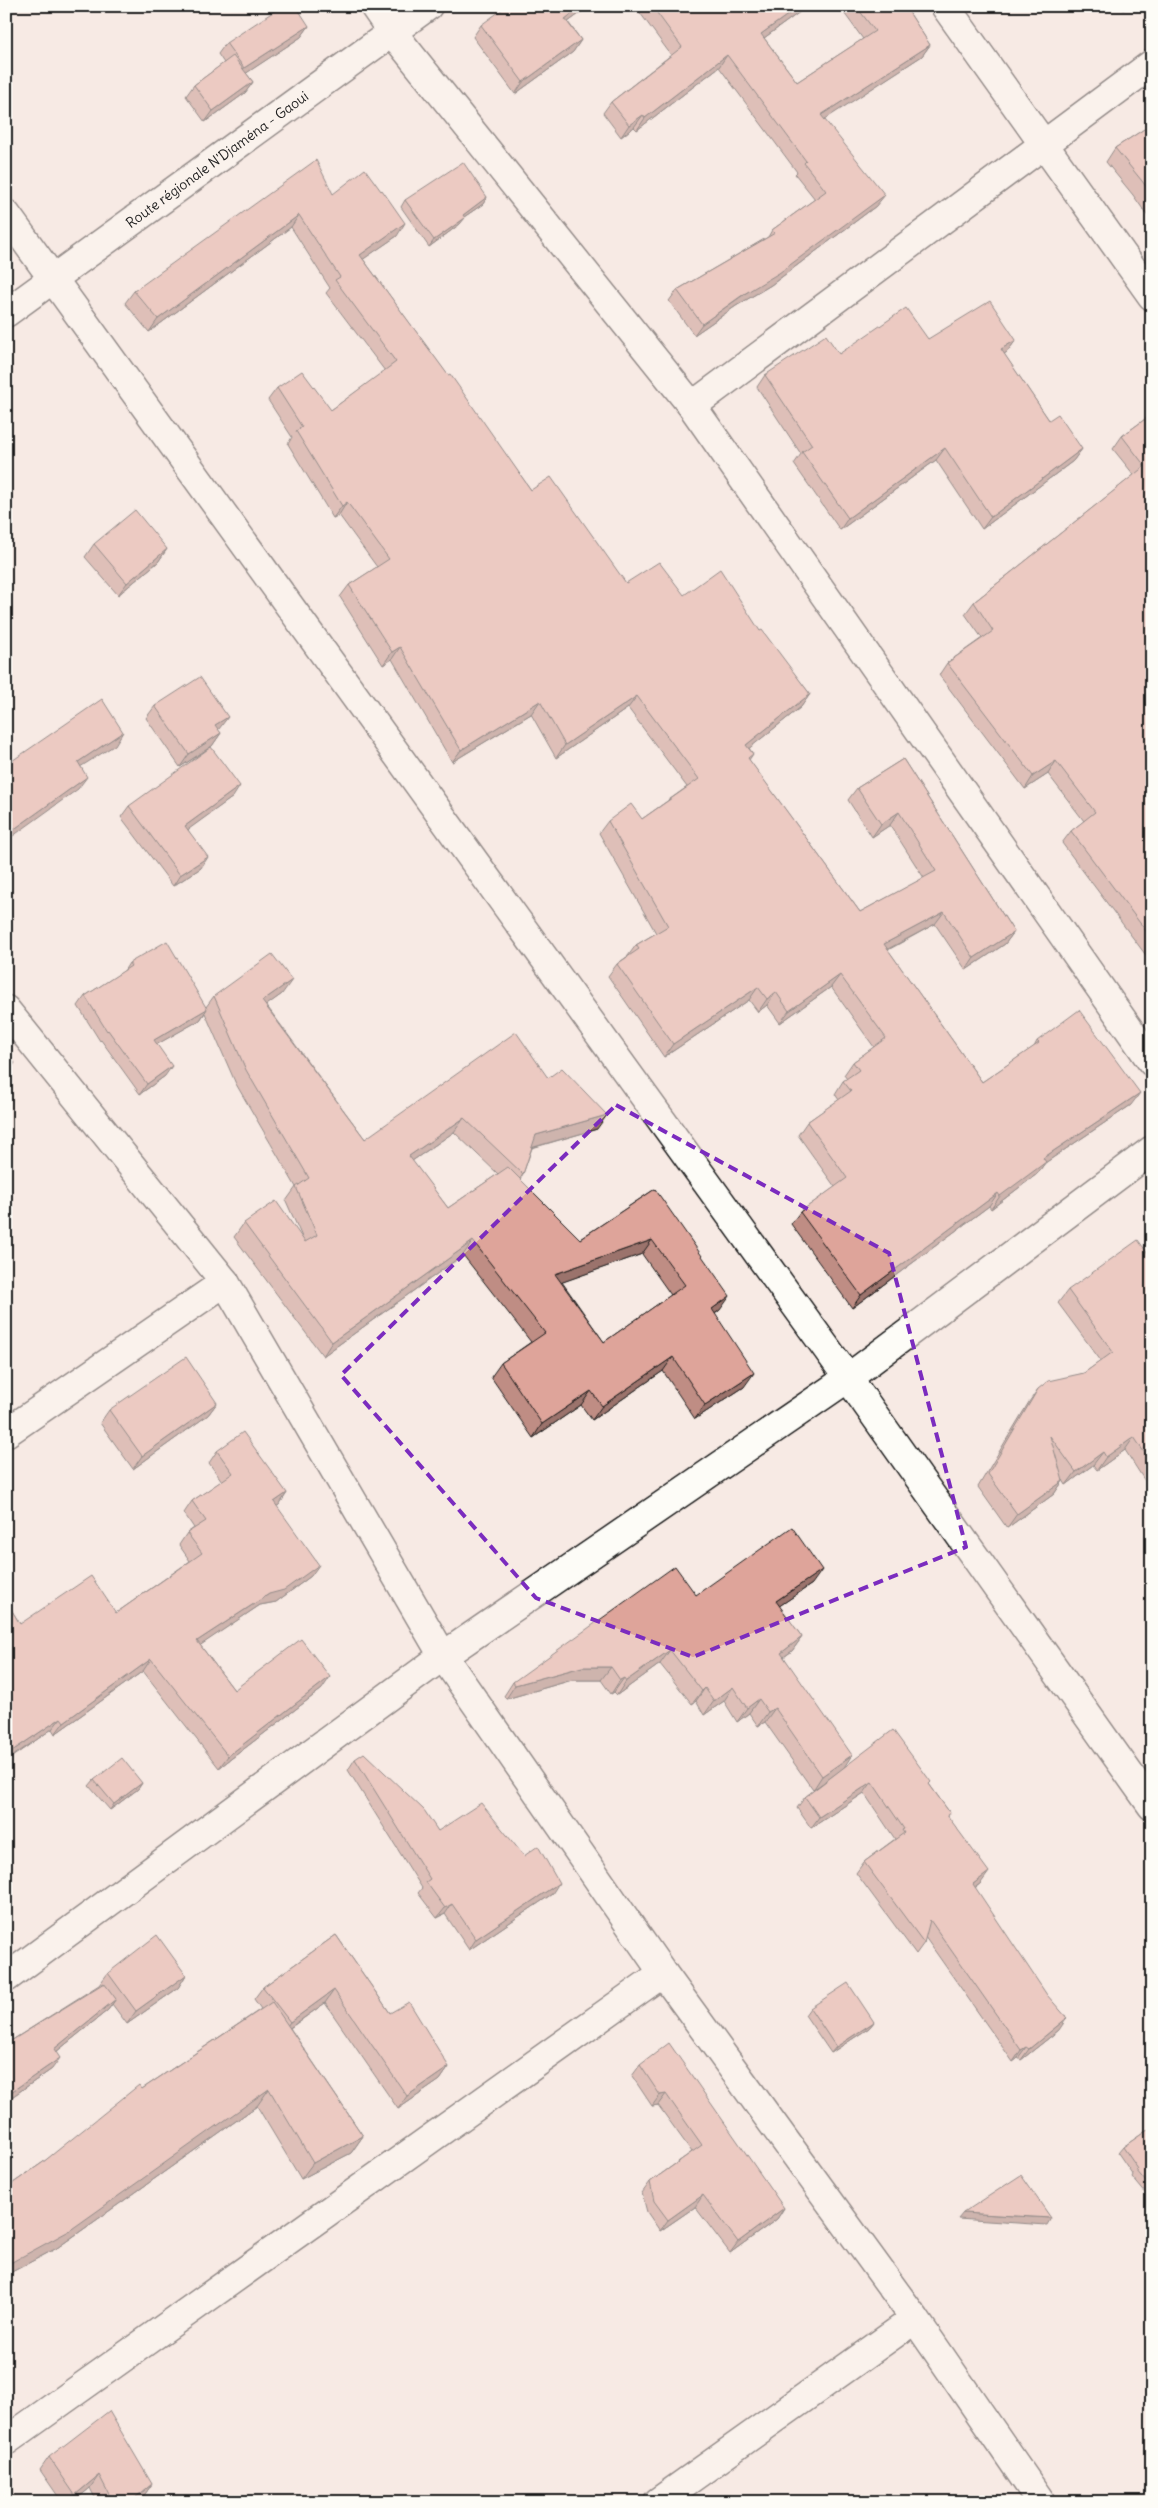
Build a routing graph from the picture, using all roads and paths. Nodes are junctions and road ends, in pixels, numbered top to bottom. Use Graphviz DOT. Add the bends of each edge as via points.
graph roads {
  1 [pos="374,6"];
  2 [pos="428,6"];
  3 [pos="945,6"];
  4 [pos="392,32"];
  5 [pos="1152,64"];
  6 [pos="1043,143"];
  7 [pos="6,214"];
  8 [pos="54,279"];
  9 [pos="1152,296"];
  10 [pos="6,313"];
  11 [pos="692,406"];
  12 [pos="6,1010"];
  13 [pos="1152,1062"];
  14 [pos="1152,1150"];
  15 [pos="225,1282"];
  16 [pos="848,1378"];
  17 [pos="6,1433"];
  18 [pos="443,1656"];
  19 [pos="1152,1806"];
  20 [pos="663,1973"];
  21 [pos="6,1978"];
  22 [pos="915,2319"];
  23 [pos="6,2441"];
  24 [pos="658,2502"];
  25 [pos="1041,2502"];
  1 -- 4 [label="street"];
  2 -- 4 [label="street, Route régionale N'Djaména - Gaoui"];
  3 -- 6 [label="street"];
  4 -- 8 [label="street, Route régionale N'Djaména - Gaoui"];
  4 -- 11 [label="street"];
  5 -- 6 [label="street"];
  6 -- 9 [label="street"];
  6 -- 11 [label="street"];
  7 -- 8 [label="street"];
  8 -- 10 [label="street, Route régionale N'Djaména - Gaoui"];
  8 -- 16 [label="street"];
  11 -- 13 [label="street"];
  12 -- 15 [label="street"];
  14 -- 16 [label="street"];
  15 -- 17 [label="street"];
  15 -- 18 [label="street"];
  16 -- 18 [label="street"];
  16 -- 19 [label="street"];
  18 -- 20 [label="street"];
  18 -- 21 [label="street"];
  20 -- 22 [label="street"];
  20 -- 23 [label="street"];
  22 -- 24 [label="street"];
  22 -- 25 [label="street"];
}
